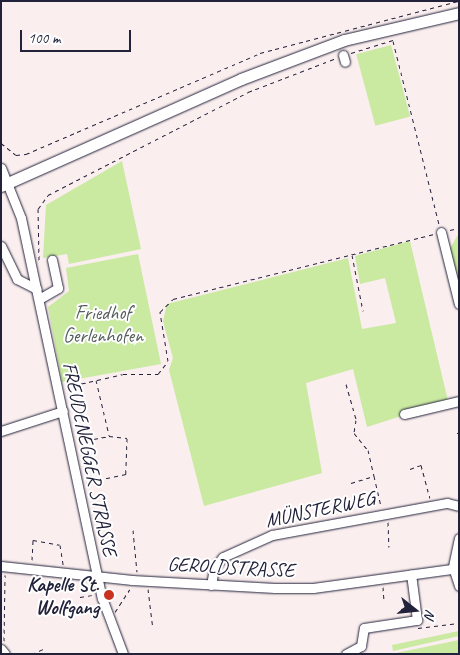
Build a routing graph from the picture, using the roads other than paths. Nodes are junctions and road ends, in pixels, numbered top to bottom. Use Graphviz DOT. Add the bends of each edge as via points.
graph roads {
  1 [pos="459,13"];
  2 [pos="1,168"];
  3 [pos="5,184"];
  4 [pos="441,232"];
  5 [pos="1,246"];
  6 [pos="52,260"];
  7 [pos="37,289"];
  8 [pos="39,299"];
  9 [pos="459,304"];
  10 [pos="459,401"];
  11 [pos="63,411"];
  12 [pos="404,414"];
  13 [pos="1,431"];
  14 [pos="459,505"];
  15 [pos="459,538"];
  16 [pos="3,566"];
  17 [pos="456,567"];
  18 [pos="410,574"];
  19 [pos="96,576"];
  20 [pos="211,585"];
  21 [pos="459,586"];
  22 [pos="123,654"];
  23 [pos="346,654"];
  1 -- 3 [label="main road" via="344,40 241,79"];
  2 -- 3 [label="street, FREUDENEGGER STRASSE"];
  3 -- 7 [label="street, FREUDENEGGER STRASSE"];
  4 -- 9 [label="street"];
  5 -- 7 [label="street" via="18,279"];
  6 -- 8 [label="street" via="58,288"];
  7 -- 8 [label="street, FREUDENEGGER STRASSE"];
  8 -- 11 [label="street, FREUDENEGGER STRASSE"];
  10 -- 12 [label="street"];
  11 -- 13 [label="street"];
  11 -- 19 [label="street, FREUDENEGGER STRASSE" via="75,484"];
  14 -- 20 [label="street, MÜNSTERWEG" via="432,506 272,535 217,563"];
  15 -- 17 [label="street"];
  16 -- 19 [label="street, GEROLDSTRASSE"];
  17 -- 18 [label="street, GEROLDSTRASSE"];
  17 -- 21 [label="street"];
  18 -- 20 [label="street, GEROLDSTRASSE" via="313,588"];
  18 -- 23 [label="street" via="419,614 411,624 364,628 361,646"];
  19 -- 20 [label="street, GEROLDSTRASSE"];
  19 -- 22 [label="street, FREUDENEGGER STRASSE"];
}
